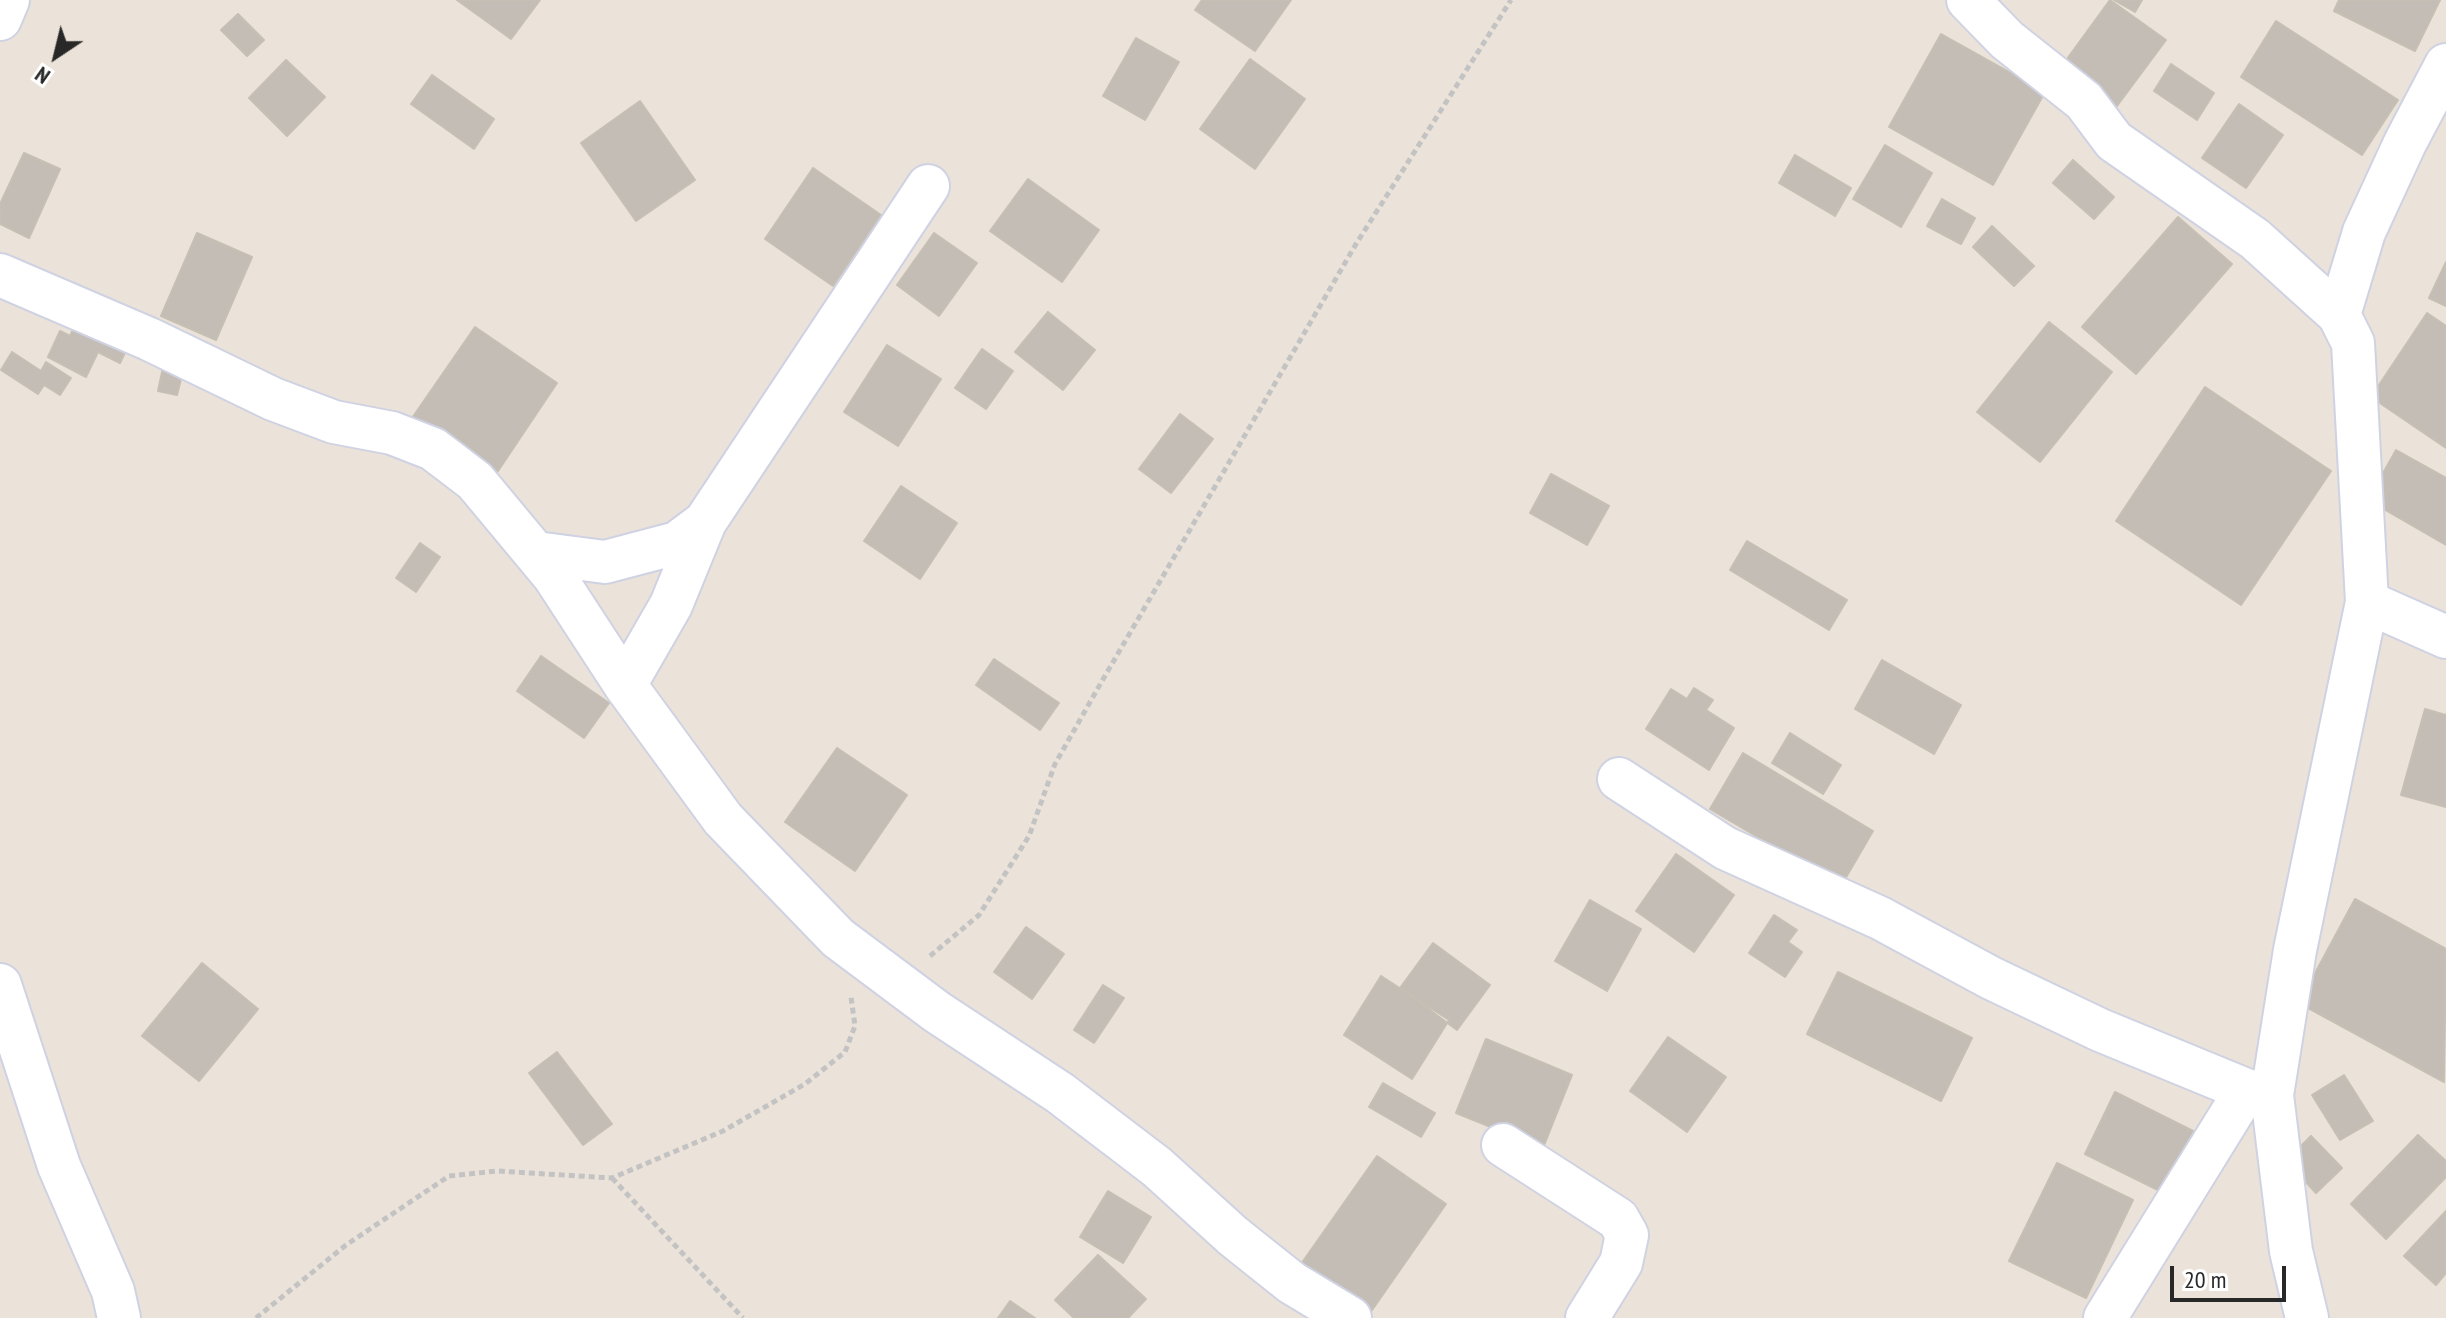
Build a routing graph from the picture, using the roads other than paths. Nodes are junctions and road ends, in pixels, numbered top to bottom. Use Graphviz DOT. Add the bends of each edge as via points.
graph roads {
  1 [pos="8,0"];
  2 [pos="1968,0"];
  3 [pos="0,19"];
  4 [pos="2446,65"];
  5 [pos="928,186"];
  6 [pos="0,275"];
  7 [pos="2339,315"];
  8 [pos="705,522"];
  9 [pos="536,553"];
  10 [pos="2367,602"];
  11 [pos="2446,637"];
  12 [pos="625,685"];
  13 [pos="1619,779"];
  14 [pos="0,985"];
  15 [pos="2259,1092"];
  16 [pos="1503,1145"];
  17 [pos="119,1318"];
  18 [pos="1350,1318"];
  19 [pos="1587,1318"];
  20 [pos="2105,1318"];
  21 [pos="2307,1318"];
  1 -- 3 [label="street"];
  2 -- 7 [label="street" via="2007,40 2084,101 2114,141 2255,239"];
  4 -- 7 [label="street" via="2364,232"];
  5 -- 8 [label="street"];
  6 -- 9 [label="street" via="273,399 433,449 475,481"];
  7 -- 10 [label="street" via="2353,343"];
  8 -- 9 [label="street" via="677,543 605,562"];
  8 -- 12 [label="street" via="671,605"];
  9 -- 12 [label="street"];
  10 -- 11 [label="street"];
  10 -- 15 [label="street" via="2295,950"];
  12 -- 18 [label="street" via="723,819 844,942 1060,1093 1157,1167 1292,1283"];
  13 -- 15 [label="street" via="1725,848 1880,918 2100,1030"];
  14 -- 17 [label="street" via="59,1166 113,1291"];
  15 -- 20 [label="street"];
  15 -- 21 [label="street"];
  16 -- 19 [label="street" via="1618,1219 1627,1235 1621,1263"];
}
